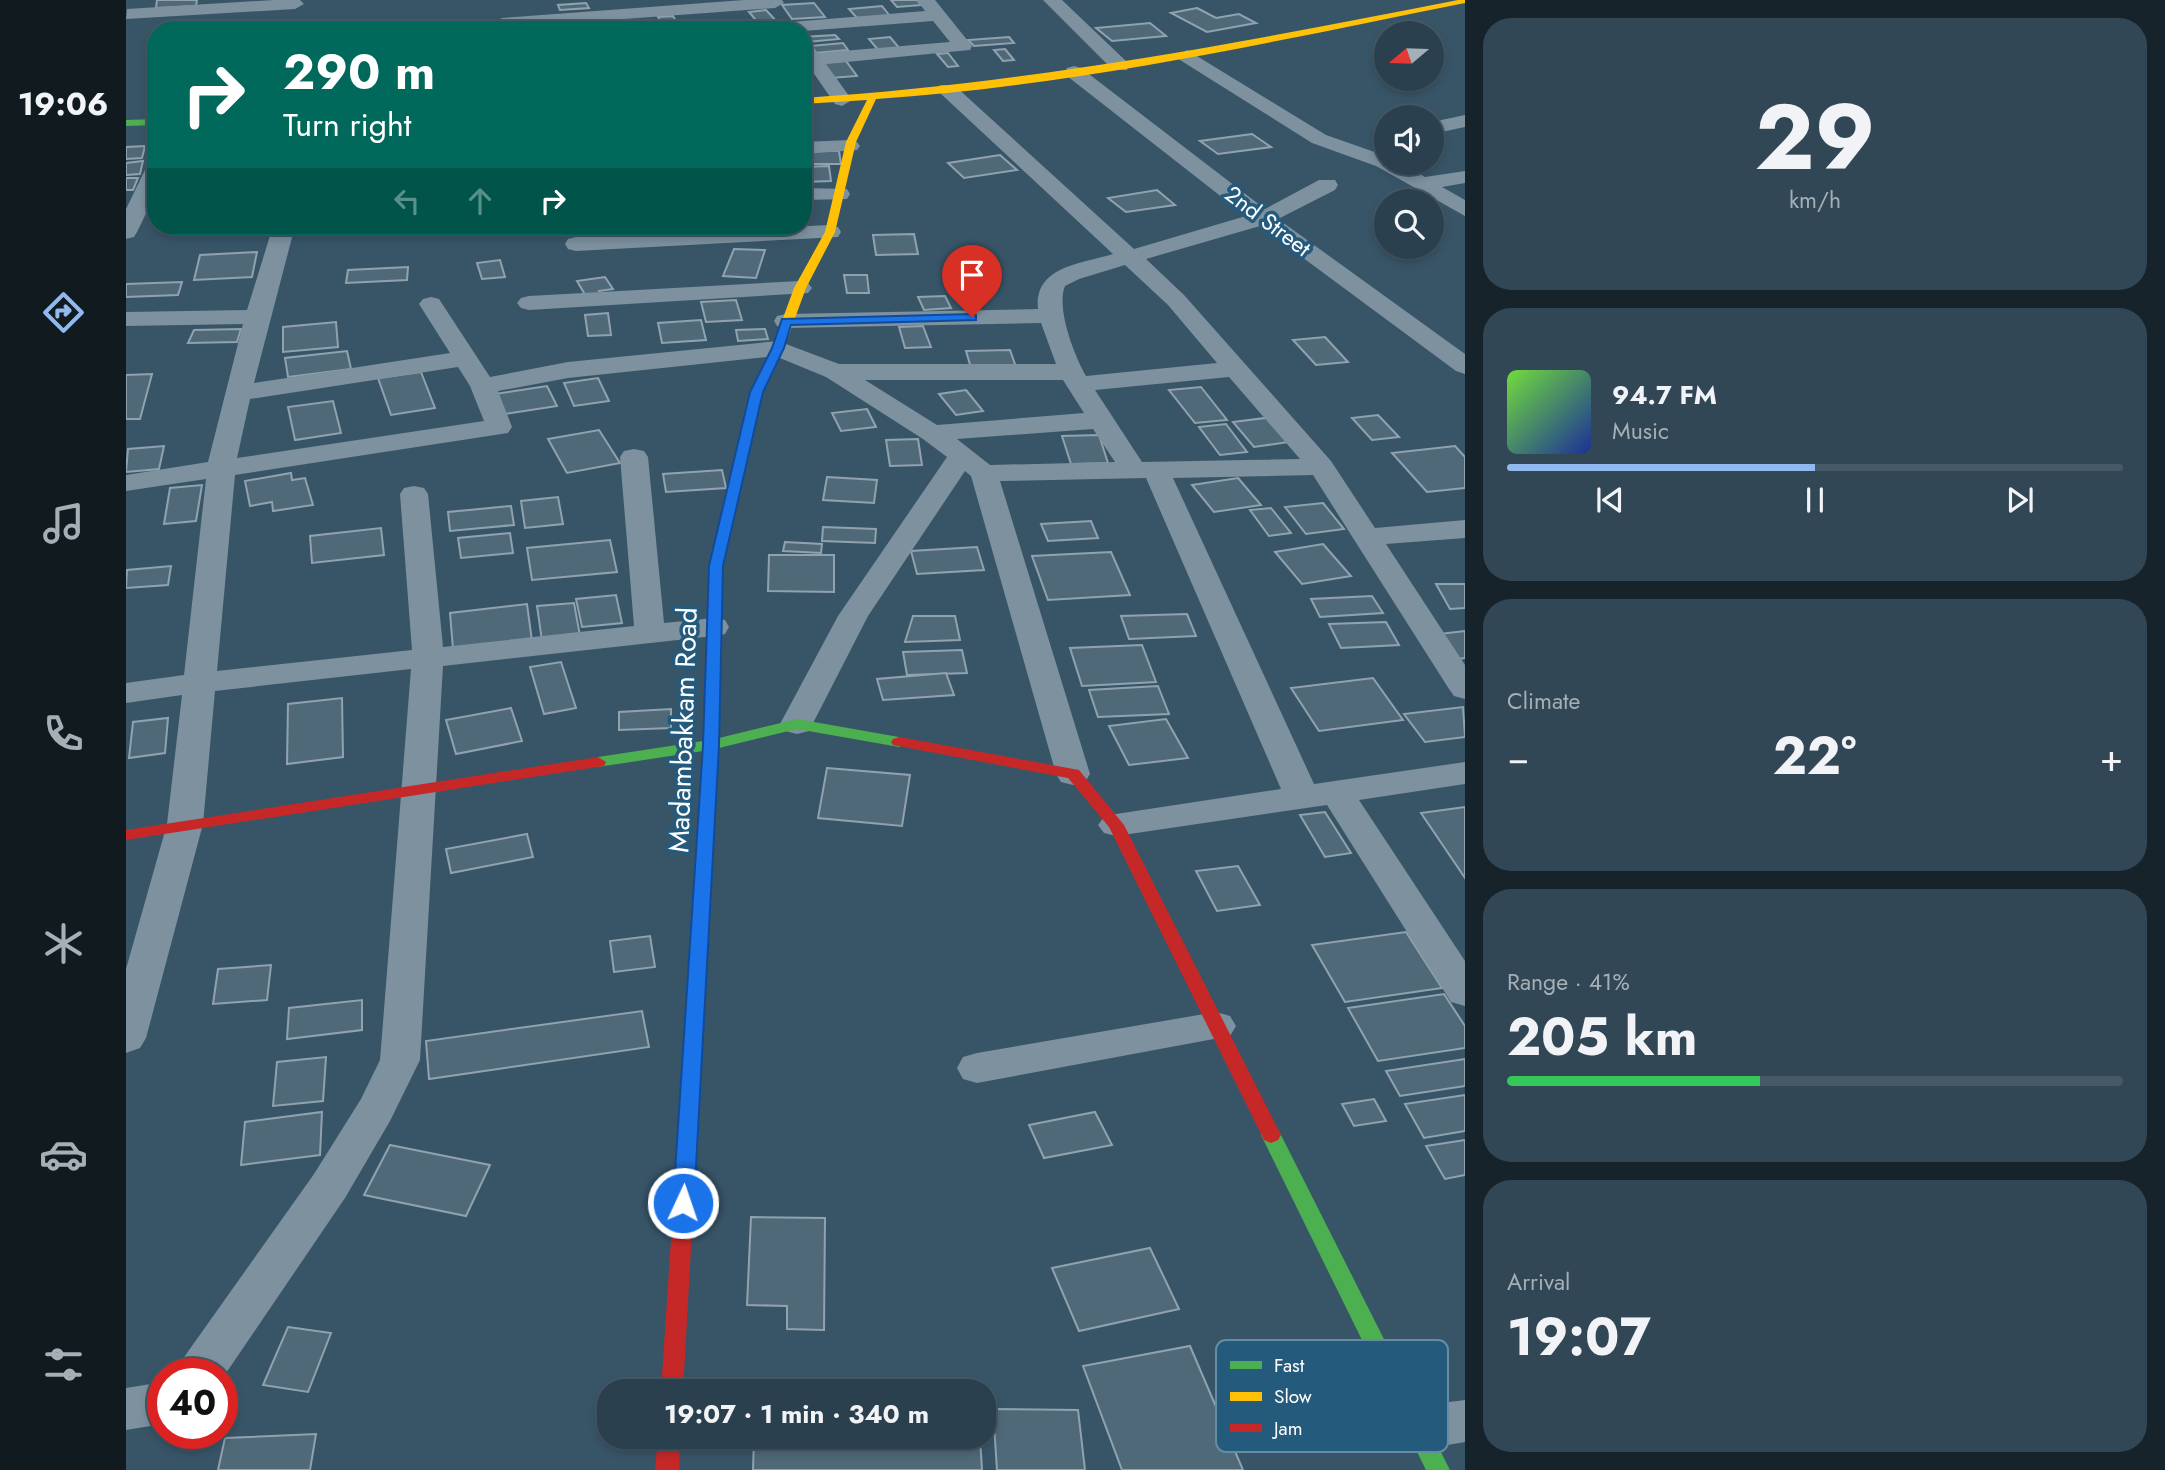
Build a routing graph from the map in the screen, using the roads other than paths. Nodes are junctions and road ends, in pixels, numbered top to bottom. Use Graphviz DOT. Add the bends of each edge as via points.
graph roads {
  1 [pos="926,0"];
  2 [pos="1052,0"];
  3 [pos="1465,1"];
  4 [pos="774,2"];
  5 [pos="295,4"];
  6 [pos="240,7"];
  7 [pos="128,9"];
  8 [pos="601,15"];
  9 [pos="939,15"];
  10 [pos="501,20"];
  11 [pos="235,21"];
  12 [pos="787,21"];
  13 [pos="812,26"];
  14 [pos="812,55"];
  15 [pos="1187,56"];
  16 [pos="812,61"];
  17 [pos="1120,66"];
  18 [pos="1074,72"];
  19 [pos="947,89"];
  20 [pos="872,98"];
  21 [pos="842,100"];
  22 [pos="812,101"];
  23 [pos="1465,121"];
  24 [pos="147,122"];
  25 [pos="126,123"];
  26 [pos="1444,125"];
  27 [pos="850,146"];
  28 [pos="812,148"];
  29 [pos="1374,156"];
  30 [pos="1408,175"];
  31 [pos="1465,177"];
  32 [pos="1422,184"];
  33 [pos="1326,185"];
  34 [pos="147,189"];
  35 [pos="812,194"];
  36 [pos="839,194"];
  37 [pos="1465,209"];
  38 [pos="1263,218"];
  39 [pos="126,232"];
  40 [pos="830,232"];
  41 [pos="812,233"];
  42 [pos="281,235"];
  43 [pos="766,235"];
  44 [pos="576,244"];
  45 [pos="1132,256"];
  46 [pos="800,288"];
  47 [pos="528,303"];
  48 [pos="431,304"];
  49 [pos="1051,316"];
  50 [pos="257,317"];
  51 [pos="126,319"];
  52 [pos="786,321"];
  53 [pos="778,348"];
  54 [pos="466,359"];
  55 [pos="1465,366"];
  56 [pos="1237,369"];
  57 [pos="835,372"];
  58 [pos="1075,378"];
  59 [pos="483,386"];
  60 [pos="239,393"];
  61 [pos="1102,420"];
  62 [pos="932,433"];
  63 [pos="634,457"];
  64 [pos="973,464"];
  65 [pos="1321,467"];
  66 [pos="222,468"];
  67 [pos="1144,470"];
  68 [pos="126,483"];
  69 [pos="414,494"];
  70 [pos="1465,529"];
  71 [pos="1367,537"];
  72 [pos="713,627"];
  73 [pos="650,634"];
  74 [pos="428,659"];
  75 [pos="199,683"];
  76 [pos="1465,690"];
  77 [pos="126,693"];
  78 [pos="797,724"];
  79 [pos="711,745"];
  80 [pos="1465,773"];
  81 [pos="1073,774"];
  82 [pos="419,789"];
  83 [pos="1320,796"];
  84 [pos="185,824"];
  85 [pos="1116,825"];
  86 [pos="126,835"];
  87 [pos="1465,992"];
  88 [pos="1216,1026"];
  89 [pos="126,1038"];
  90 [pos="977,1068"];
  91 [pos="1374,1340"];
  92 [pos="211,1358"];
  93 [pos="673,1379"];
  94 [pos="147,1406"];
  95 [pos="126,1409"];
  96 [pos="668,1449"];
  97 [pos="1429,1452"];
  98 [pos="667,1470"];
  99 [pos="1438,1470"];
  1 -- 9 [label="street"];
  2 -- 17 [label="street"];
  3 -- 15 [label="street"];
  4 -- 8 [label="street"];
  4 -- 12 [label="street"];
  5 -- 6 [label="street"];
  6 -- 7 [label="street"];
  6 -- 11 [label="street"];
  8 -- 10 [label="street"];
  9 -- 13 [label="street"];
  9 -- 14 [label="street" via="963,46"];
  15 -- 17 [label="street"];
  15 -- 29 [label="street" via="1319,138"];
  16 -- 21 [label="street"];
  17 -- 18 [label="street"];
  18 -- 19 [label="street"];
  18 -- 38 [label="street, 2nd Street"];
  19 -- 20 [label="street"];
  19 -- 45 [label="street"];
  20 -- 21 [label="street"];
  20 -- 27 [label="street, Madambakkam Road"];
  21 -- 22 [label="street"];
  23 -- 26 [label="street"];
  24 -- 25 [label="street"];
  27 -- 28 [label="street"];
  27 -- 36 [label="street, Madambakkam Road"];
  30 -- 32 [label="street"];
  31 -- 32 [label="street"];
  32 -- 37 [label="street"];
  33 -- 38 [label="street"];
  34 -- 39 [label="street"];
  35 -- 36 [label="street"];
  36 -- 40 [label="street, Madambakkam Road"];
  38 -- 45 [label="street"];
  38 -- 55 [label="street, 2nd Street"];
  40 -- 41 [label="street"];
  40 -- 46 [label="street, Madambakkam Road"];
  42 -- 50 [label="street"];
  43 -- 44 [label="street"];
  45 -- 49 [label="street" via="1055,282 1049,296"];
  45 -- 56 [label="street"];
  46 -- 47 [label="street"];
  46 -- 52 [label="street, Madambakkam Road"];
  48 -- 54 [label="street"];
  49 -- 52 [label="street"];
  49 -- 58 [label="street"];
  50 -- 51 [label="street"];
  50 -- 60 [label="street"];
  52 -- 53 [label="street, Madambakkam Road"];
  53 -- 57 [label="street"];
  53 -- 59 [label="street" via="568,370"];
  53 -- 72 [label="street, Madambakkam Road" via="756,392 716,566"];
  54 -- 59 [label="street"];
  54 -- 60 [label="street"];
  56 -- 58 [label="street"];
  56 -- 65 [label="street"];
  57 -- 58 [label="street"];
  57 -- 62 [label="street"];
  58 -- 61 [label="street"];
  59 -- 66 [label="street" via="499,426"];
  60 -- 66 [label="street"];
  61 -- 62 [label="street"];
  61 -- 67 [label="street"];
  62 -- 64 [label="street"];
  63 -- 73 [label="street"];
  64 -- 67 [label="street"];
  64 -- 78 [label="street" via="853,616"];
  64 -- 81 [label="street"];
  65 -- 67 [label="street"];
  65 -- 71 [label="street"];
  66 -- 68 [label="street"];
  66 -- 75 [label="street"];
  67 -- 83 [label="street"];
  69 -- 74 [label="street"];
  70 -- 71 [label="street"];
  71 -- 76 [label="street"];
  72 -- 73 [label="street"];
  72 -- 79 [label="street, Madambakkam Road"];
  73 -- 74 [label="street"];
  74 -- 75 [label="street"];
  74 -- 82 [label="street"];
  75 -- 77 [label="street"];
  75 -- 84 [label="street"];
  78 -- 79 [label="street"];
  78 -- 81 [label="street"];
  79 -- 82 [label="street"];
  79 -- 93 [label="street, Madambakkam Road"];
  80 -- 83 [label="street"];
  81 -- 85 [label="street"];
  82 -- 84 [label="street"];
  82 -- 92 [label="street" via="400,1060 388,1090 323,1197"];
  83 -- 85 [label="street"];
  83 -- 87 [label="street"];
  84 -- 86 [label="street"];
  84 -- 89 [label="street"];
  85 -- 88 [label="street"];
  88 -- 90 [label="street"];
  88 -- 91 [label="street"];
  94 -- 95 [label="street"];
  96 -- 98 [label="street"];
  97 -- 99 [label="street"];
}
